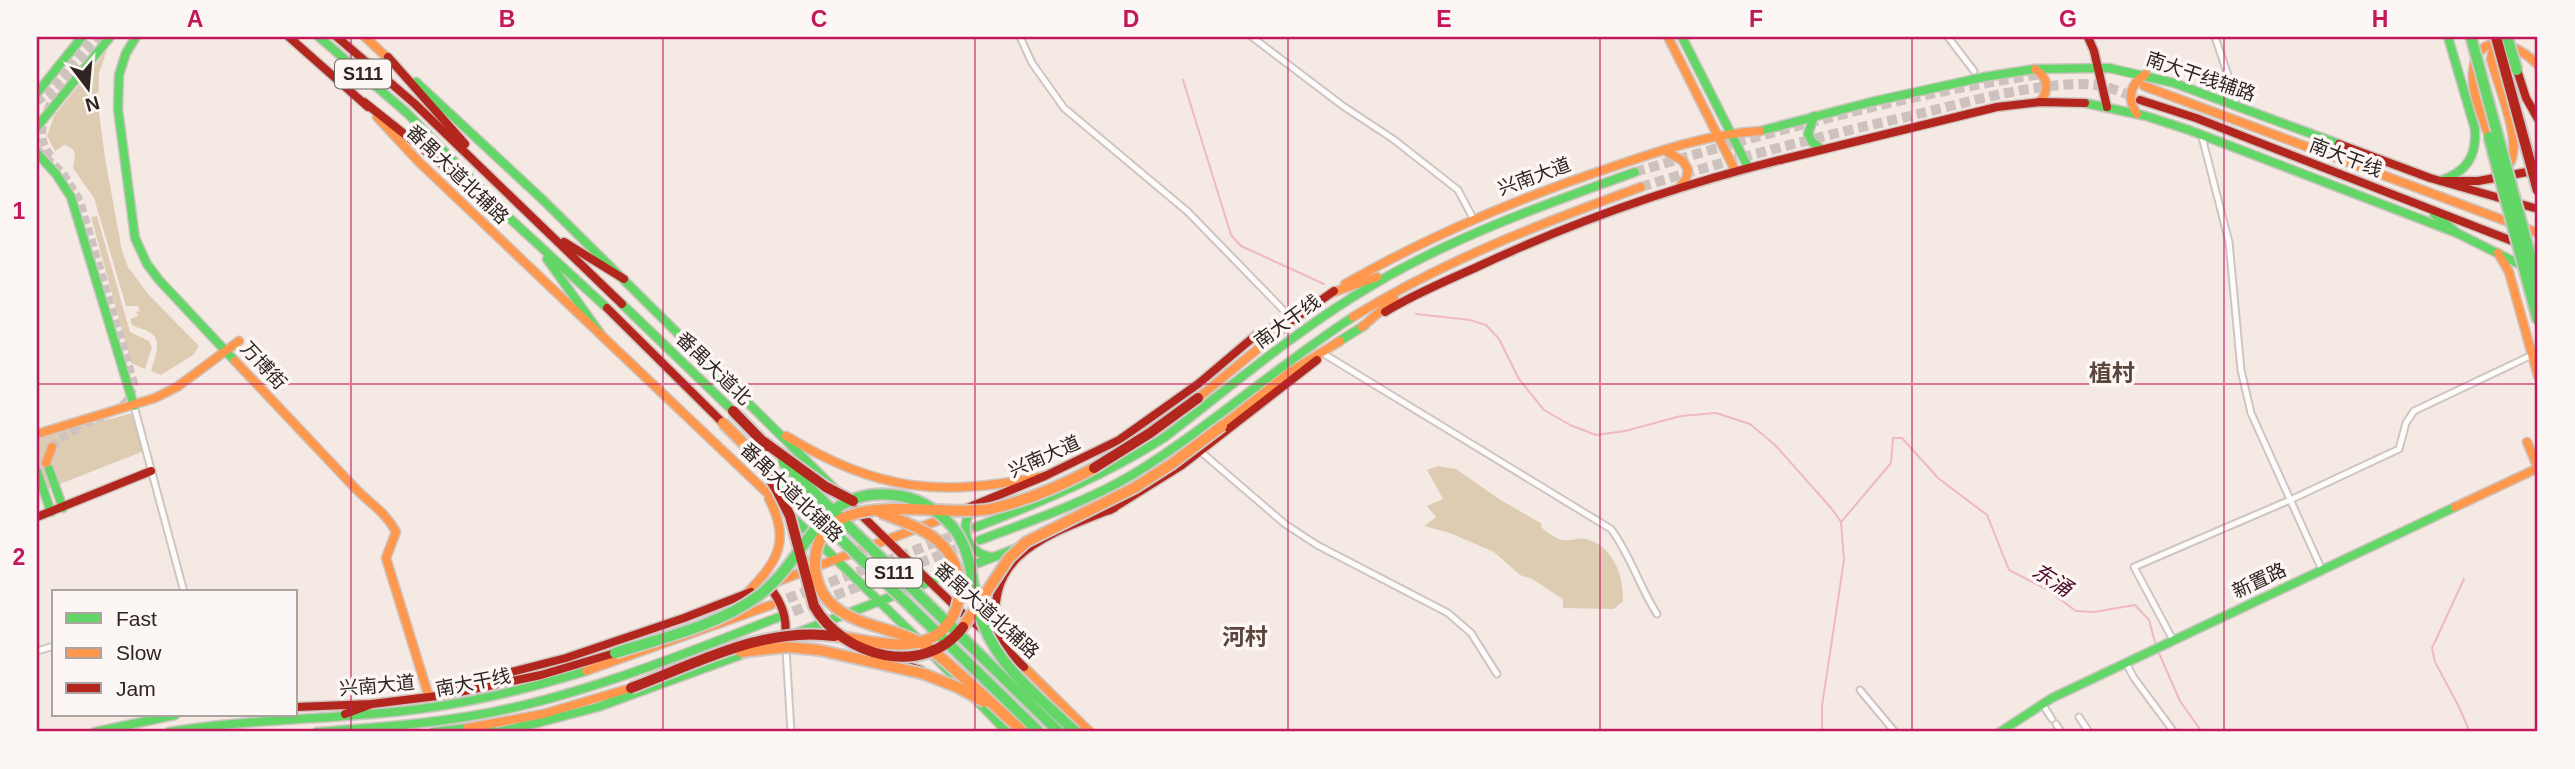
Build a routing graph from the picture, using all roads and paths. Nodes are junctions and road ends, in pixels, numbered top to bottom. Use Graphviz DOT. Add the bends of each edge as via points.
graph roads {
  1 [pos="82,37"];
  2 [pos="110,37"];
  3 [pos="136,37"];
  4 [pos="289,37"];
  5 [pos="319,37"];
  6 [pos="337,37"];
  7 [pos="365,37"];
  8 [pos="1020,37"];
  9 [pos="1252,37"];
  10 [pos="1669,37"];
  11 [pos="1682,37"];
  12 [pos="1948,37"];
  13 [pos="2088,37"];
  14 [pos="2215,37"];
  15 [pos="2448,37"];
  16 [pos="2471,37"];
  17 [pos="2501,39"];
  18 [pos="387,57"];
  19 [pos="2538,65"];
  20 [pos="2098,68"];
  21 [pos="2035,69"];
  22 [pos="1974,71"];
  23 [pos="2145,80"];
  24 [pos="37,93"];
  25 [pos="2236,99"];
  26 [pos="2140,100"];
  27 [pos="364,102"];
  28 [pos="2040,102"];
  29 [pos="2107,107"];
  30 [pos="2137,114"];
  31 [pos="1814,116"];
  32 [pos="2538,119"];
  33 [pos="37,127"];
  34 [pos="1730,131"];
  35 [pos="1760,131"];
  36 [pos="1717,135"];
  37 [pos="2202,137"];
  38 [pos="1821,149"];
  39 [pos="1664,150"];
  40 [pos="37,153"];
  41 [pos="1748,167"];
  42 [pos="1735,170"];
  43 [pos="2538,170"];
  44 [pos="1635,172"];
  45 [pos="2491,179"];
  46 [pos="2440,181"];
  47 [pos="1641,187"];
  48 [pos="1679,188"];
  49 [pos="2538,191"];
  50 [pos="508,195"];
  51 [pos="2426,207"];
  52 [pos="2538,209"];
  53 [pos="504,213"];
  54 [pos="1473,218"];
  55 [pos="544,229"];
  56 [pos="2457,233"];
  57 [pos="2537,233"];
  58 [pos="533,239"];
  59 [pos="2538,251"];
  60 [pos="2497,252"];
  61 [pos="1406,266"];
  62 [pos="2538,273"];
  63 [pos="624,279"];
  64 [pos="1412,283"];
  65 [pos="2538,284"];
  66 [pos="1331,293"];
  67 [pos="2538,315"];
  68 [pos="1293,320"];
  69 [pos="2538,321"];
  70 [pos="1362,327"];
  71 [pos="602,336"];
  72 [pos="2527,337"];
  73 [pos="239,341"];
  74 [pos="1340,341"];
  75 [pos="226,350"];
  76 [pos="1324,354"];
  77 [pos="2532,355"];
  78 [pos="2538,376"];
  79 [pos="134,406"];
  80 [pos="770,425"];
  81 [pos="37,434"];
  82 [pos="764,442"];
  83 [pos="2528,442"];
  84 [pos="52,447"];
  85 [pos="1200,452"];
  86 [pos="756,456"];
  87 [pos="44,468"];
  88 [pos="2538,468"];
  89 [pos="151,471"];
  90 [pos="1045,476"];
  91 [pos="760,486"];
  92 [pos="2290,500"];
  93 [pos="974,506"];
  94 [pos="63,508"];
  95 [pos="1114,508"];
  96 [pos="51,512"];
  97 [pos="37,517"];
  98 [pos="976,527"];
  99 [pos="887,540"];
  100 [pos="980,540"];
  101 [pos="994,557"];
  102 [pos="836,559"];
  103 [pos="2322,570"];
  104 [pos="930,582"];
  105 [pos="768,584"];
  106 [pos="183,590"];
  107 [pos="747,593"];
  108 [pos="879,601"];
  109 [pos="771,604"];
  110 [pos="1657,614"];
  111 [pos="779,617"];
  112 [pos="2168,642"];
  113 [pos="785,643"];
  114 [pos="1000,643"];
  115 [pos="2126,663"];
  116 [pos="684,668"];
  117 [pos="1497,674"];
  118 [pos="1860,690"];
  119 [pos="445,695"];
  120 [pos="429,697"];
  121 [pos="372,704"];
  122 [pos="2043,705"];
  123 [pos="298,707"];
  124 [pos="982,708"];
  125 [pos="171,716"];
  126 [pos="2079,717"];
  127 [pos="335,718"];
  128 [pos="1010,719"];
  129 [pos="467,728"];
  130 [pos="174,731"];
  131 [pos="95,732"];
  132 [pos="317,732"];
  133 [pos="433,732"];
  134 [pos="440,732"];
  135 [pos="791,732"];
  136 [pos="1007,732"];
  137 [pos="1023,732"];
  138 [pos="1039,732"];
  139 [pos="1059,732"];
  140 [pos="1076,732"];
  141 [pos="1090,732"];
  142 [pos="1895,732"];
  143 [pos="2000,732"];
  144 [pos="2060,732"];
  145 [pos="2089,732"];
  146 [pos="2174,732"];
  1 -- 24 [label="main road"];
  2 -- 33 [label="main road"];
  3 -- 75 [label="main road, 万博街" via="117,88 135,238 159,280"];
  4 -- 27 [label="main road, 番禺大道北辅路"];
  5 -- 53 [label="main road, 番禺大道北 / S111" via="407,113"];
  6 -- 50 [label="main road, 番禺大道北 / S111" via="415,104"];
  7 -- 18 [label="main road, 番禺大道北辅路"];
  8 -- 68 [label="street" via="1032,63 1065,108 1188,212"];
  9 -- 54 [label="street" via="1458,190"];
  10 -- 36 [label="main road"];
  11 -- 34 [label="main road"];
  12 -- 22 [label="street"];
  13 -- 20 [label="main road"];
  14 -- 25 [label="street"];
  15 -- 46 [label="main road" via="2476,143 2465,169"];
  16 -- 65 [label="main road, bridge"];
  17 -- 19 [label="main road" via="2524,49"];
  17 -- 32 [label="main road, bridge"];
  17 -- 45 [label="main road" via="2491,59 2513,155"];
  17 -- 49 [label="main road, bridge"];
  17 -- 69 [label="main road, bridge" via="2482,50 2473,70 2474,88"];
  18 -- 50 [label="main road"];
  18 -- 63 [label="main road, 番禺大道北辅路"];
  20 -- 21 [label="main road, 南大干线辅路"];
  20 -- 23 [label="main road, 南大干线辅路"];
  20 -- 29 [label="main road"];
  21 -- 28 [label="main road" via="2048,86"];
  21 -- 31 [label="main road, 南大干线辅路" via="1918,90"];
  23 -- 30 [label="main road" via="2137,80 2130,93"];
  23 -- 46 [label="main road, 南大干线辅路" via="2200,92"];
  23 -- 57 [label="main road, 南大干线" via="2194,103"];
  26 -- 51 [label="main road, 南大干线"];
  27 -- 53 [label="main road"];
  27 -- 71 [label="main road, 番禺大道北辅路" via="418,161"];
  28 -- 29 [label="main road" via="2077,101"];
  28 -- 38 [label="main road" via="1969,113"];
  29 -- 30 [label="main road"];
  30 -- 56 [label="main road"];
  31 -- 35 [label="main road, 南大干线辅路"];
  31 -- 38 [label="main road" via="1808,134"];
  34 -- 35 [label="main road, 兴南大道"];
  34 -- 36 [label="main road, 兴南大道"];
  34 -- 41 [label="main road"];
  36 -- 39 [label="main road, 兴南大道"];
  36 -- 42 [label="main road"];
  37 -- 92 [label="street" via="2229,242 2241,370 2251,413"];
  38 -- 41 [label="main road"];
  39 -- 48 [label="main road" via="1683,160 1688,170"];
  39 -- 54 [label="main road, 兴南大道"];
  40 -- 79 [label="main road" via="71,197"];
  41 -- 42 [label="main road"];
  42 -- 48 [label="main road"];
  43 -- 45 [label="main road"];
  44 -- 61 [label="main road, 南大干线" via="1510,218"];
  45 -- 46 [label="main road"];
  46 -- 52 [label="main road, 南大干线辅路"];
  47 -- 64 [label="main road, 南大干线" via="1517,233"];
  48 -- 70 [label="main road" via="1495,257 1399,303"];
  50 -- 55 [label="main road, 番禺大道北 / S111"];
  51 -- 56 [label="main road"];
  51 -- 59 [label="main road, 南大干线"];
  53 -- 58 [label="main road, 番禺大道北 / S111"];
  54 -- 66 [label="main road, 兴南大道"];
  55 -- 63 [label="main road"];
  55 -- 82 [label="main road, 番禺大道北 / S111, bridge"];
  56 -- 60 [label="main road"];
  58 -- 71 [label="main road"];
  58 -- 86 [label="main road, 番禺大道北 / S111, bridge"];
  60 -- 62 [label="main road"];
  60 -- 72 [label="main road" via="2509,272"];
  61 -- 66 [label="main road"];
  61 -- 98 [label="main road, 南大干线" via="1301,331 1133,457 1076,487"];
  63 -- 80 [label="main road, 番禺大道北铺路"];
  64 -- 70 [label="main road"];
  64 -- 100 [label="main road, 南大干线" via="1312,342 1130,476"];
  66 -- 68 [label="main road, 兴南大道"];
  67 -- 72 [label="main road" via="2529,324"];
  68 -- 90 [label="main road, 兴南大道" via="1256,335 1198,384 1119,440"];
  68 -- 128 [label="main road, bridge" via="1151,433 1110,459 1023,499 959,513 855,511 824,532 815,573 828,601 848,615 895,631 938,654"];
  70 -- 74 [label="main road"];
  71 -- 91 [label="main road, 番禺大道北铺路"];
  72 -- 77 [label="main road"];
  73 -- 75 [label="main road"];
  74 -- 76 [label="main road"];
  74 -- 86 [label="main road, bridge" via="1290,372 1148,480 1027,541 1007,558 963,629 940,646 916,654 881,655 860,649 822,620 808,591 789,512"];
  75 -- 79 [label="main road" via="177,387"];
  75 -- 120 [label="main road, 万博街" via="394,525 396,532 386,558"];
  76 -- 85 [label="main road"];
  76 -- 110 [label="street" via="1611,528"];
  77 -- 78 [label="main road"];
  77 -- 92 [label="street" via="2414,411 2399,449"];
  79 -- 81 [label="main road"];
  79 -- 89 [label="street"];
  80 -- 90 [label="main road" via="829,461 895,484 967,489"];
  80 -- 99 [label="main road, 番禺大道北辅路"];
  82 -- 116 [label="main road, bridge" via="826,487 909,524 943,546 958,575 958,607 944,629 916,644 797,633 753,642"];
  82 -- 139 [label="main road, 番禺大道北 / S111, bridge"];
  83 -- 88 [label="main road"];
  84 -- 87 [label="main road"];
  85 -- 95 [label="main road"];
  85 -- 117 [label="street" via="1317,545 1448,613 1471,633"];
  86 -- 138 [label="main road, 番禺大道北 / S111, bridge"];
  87 -- 94 [label="main road"];
  87 -- 96 [label="main road"];
  88 -- 103 [label="main road, 新置路"];
  89 -- 94 [label="main road"];
  89 -- 106 [label="street"];
  90 -- 93 [label="main road, 兴南大道"];
  91 -- 102 [label="main road, 番禺大道北铺路"];
  91 -- 107 [label="main road" via="780,522 781,546 771,568"];
  92 -- 103 [label="street"];
  92 -- 112 [label="street" via="2134,567"];
  93 -- 99 [label="main road, 兴南大道"];
  93 -- 101 [label="main road" via="964,520 968,543 980,556"];
  94 -- 96 [label="main road"];
  95 -- 101 [label="main road"];
  95 -- 114 [label="main road" via="1039,543 1012,564 998,585 994,604"];
  96 -- 97 [label="main road"];
  99 -- 102 [label="main road, 兴南大道"];
  99 -- 104 [label="main road, 番禺大道北辅路"];
  101 -- 104 [label="main road"];
  102 -- 105 [label="main road, 兴南大道"];
  102 -- 108 [label="main road, 番禺大道北铺路"];
  103 -- 112 [label="main road, 新置路"];
  104 -- 108 [label="main road"];
  104 -- 114 [label="main road, 番禺大道北辅路"];
  105 -- 107 [label="main road, 兴南大道"];
  105 -- 113 [label="main road" via="784,612"];
  107 -- 119 [label="main road, 兴南大道" via="620,640 473,682"];
  108 -- 113 [label="main road"];
  108 -- 124 [label="main road, 番禺大道北铺路"];
  109 -- 127 [label="main road, 南大干线" via="650,651 530,688 452,705"];
  111 -- 132 [label="main road, 南大干线" via="554,698 460,718"];
  112 -- 115 [label="main road, 新置路"];
  113 -- 124 [label="main road" via="910,665"];
  113 -- 129 [label="main road" via="575,713 498,732"];
  113 -- 135 [label="street"];
  114 -- 141 [label="main road, 番禺大道北辅路"];
  115 -- 122 [label="main road, 新置路"];
  115 -- 146 [label="street"];
  116 -- 128 [label="main road, bridge" via="769,648 807,648 940,680"];
  116 -- 129 [label="main road, bridge" via="543,714"];
  118 -- 142 [label="street"];
  119 -- 120 [label="main road, 兴南大道"];
  119 -- 140 [label="main road, bridge" via="529,678 615,653 722,614 759,595 782,573 812,529 835,508 868,495 903,496 936,511 956,532 969,561 981,619 994,647"];
  120 -- 121 [label="main road, 兴南大道"];
  121 -- 123 [label="main road, 兴南大道"];
  121 -- 127 [label="main road"];
  122 -- 143 [label="main road, 新置路"];
  122 -- 144 [label="street"];
  124 -- 136 [label="main road"];
  125 -- 131 [label="main road"];
  126 -- 145 [label="street"];
  127 -- 130 [label="main road, 南大干线"];
  128 -- 137 [label="main road, bridge"];
  129 -- 134 [label="main road"];
  133 -- 134 [label="main road"];
}
